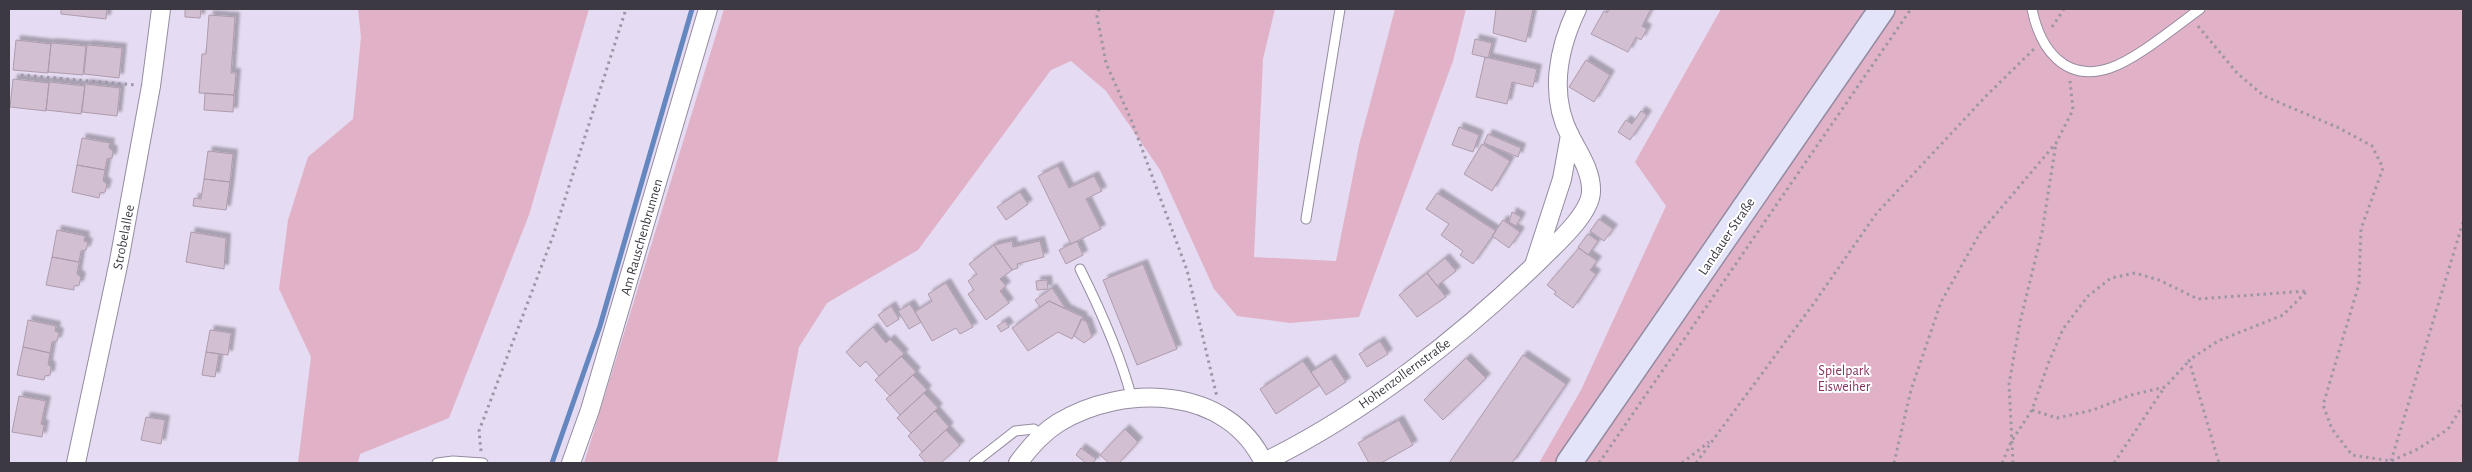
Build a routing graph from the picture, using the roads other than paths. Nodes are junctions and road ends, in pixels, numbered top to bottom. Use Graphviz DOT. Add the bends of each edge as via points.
graph roads {
  1 [pos="161,9"];
  2 [pos="708,9"];
  3 [pos="1340,9"];
  4 [pos="1577,9"];
  5 [pos="1882,9"];
  6 [pos="2032,9"];
  7 [pos="2200,9"];
  8 [pos="1570,135"];
  9 [pos="1306,219"];
  10 [pos="1534,266"];
  11 [pos="1080,269"];
  12 [pos="1132,398"];
  13 [pos="1041,436"];
  14 [pos="76,463"];
  15 [pos="437,463"];
  16 [pos="483,463"];
  17 [pos="571,463"];
  18 [pos="974,463"];
  19 [pos="1018,463"];
  20 [pos="1263,463"];
  21 [pos="1569,463"];
  1 -- 14 [label="street, Strobelallee" via="151,86 119,261"];
  2 -- 17 [label="street, Am Rauschenbrunnen" via="590,410"];
  3 -- 9 [label="lane"];
  4 -- 8 [label="street, Hohenzollernstraße" via="1565,38 1558,75 1562,120"];
  5 -- 21 [label="main road, Landauer Straße"];
  6 -- 7 [label="lane" via="2042,41 2058,61 2079,72 2110,68"];
  8 -- 10 [label="street" via="1562,179"];
  8 -- 10 [label="street, Hohenzollernstraße" via="1587,170 1591,192 1588,202 1563,237"];
  10 -- 20 [label="street, Hohenzollernstraße" via="1458,333 1402,376 1296,446"];
  11 -- 12 [label="lane" via="1110,332"];
  12 -- 13 [label="street" via="1074,414"];
  12 -- 20 [label="street" via="1171,398 1206,409 1248,436"];
  13 -- 18 [label="lane" via="1034,430 1015,432"];
  13 -- 19 [label="street"];
  15 -- 16 [label="lane"];
}
